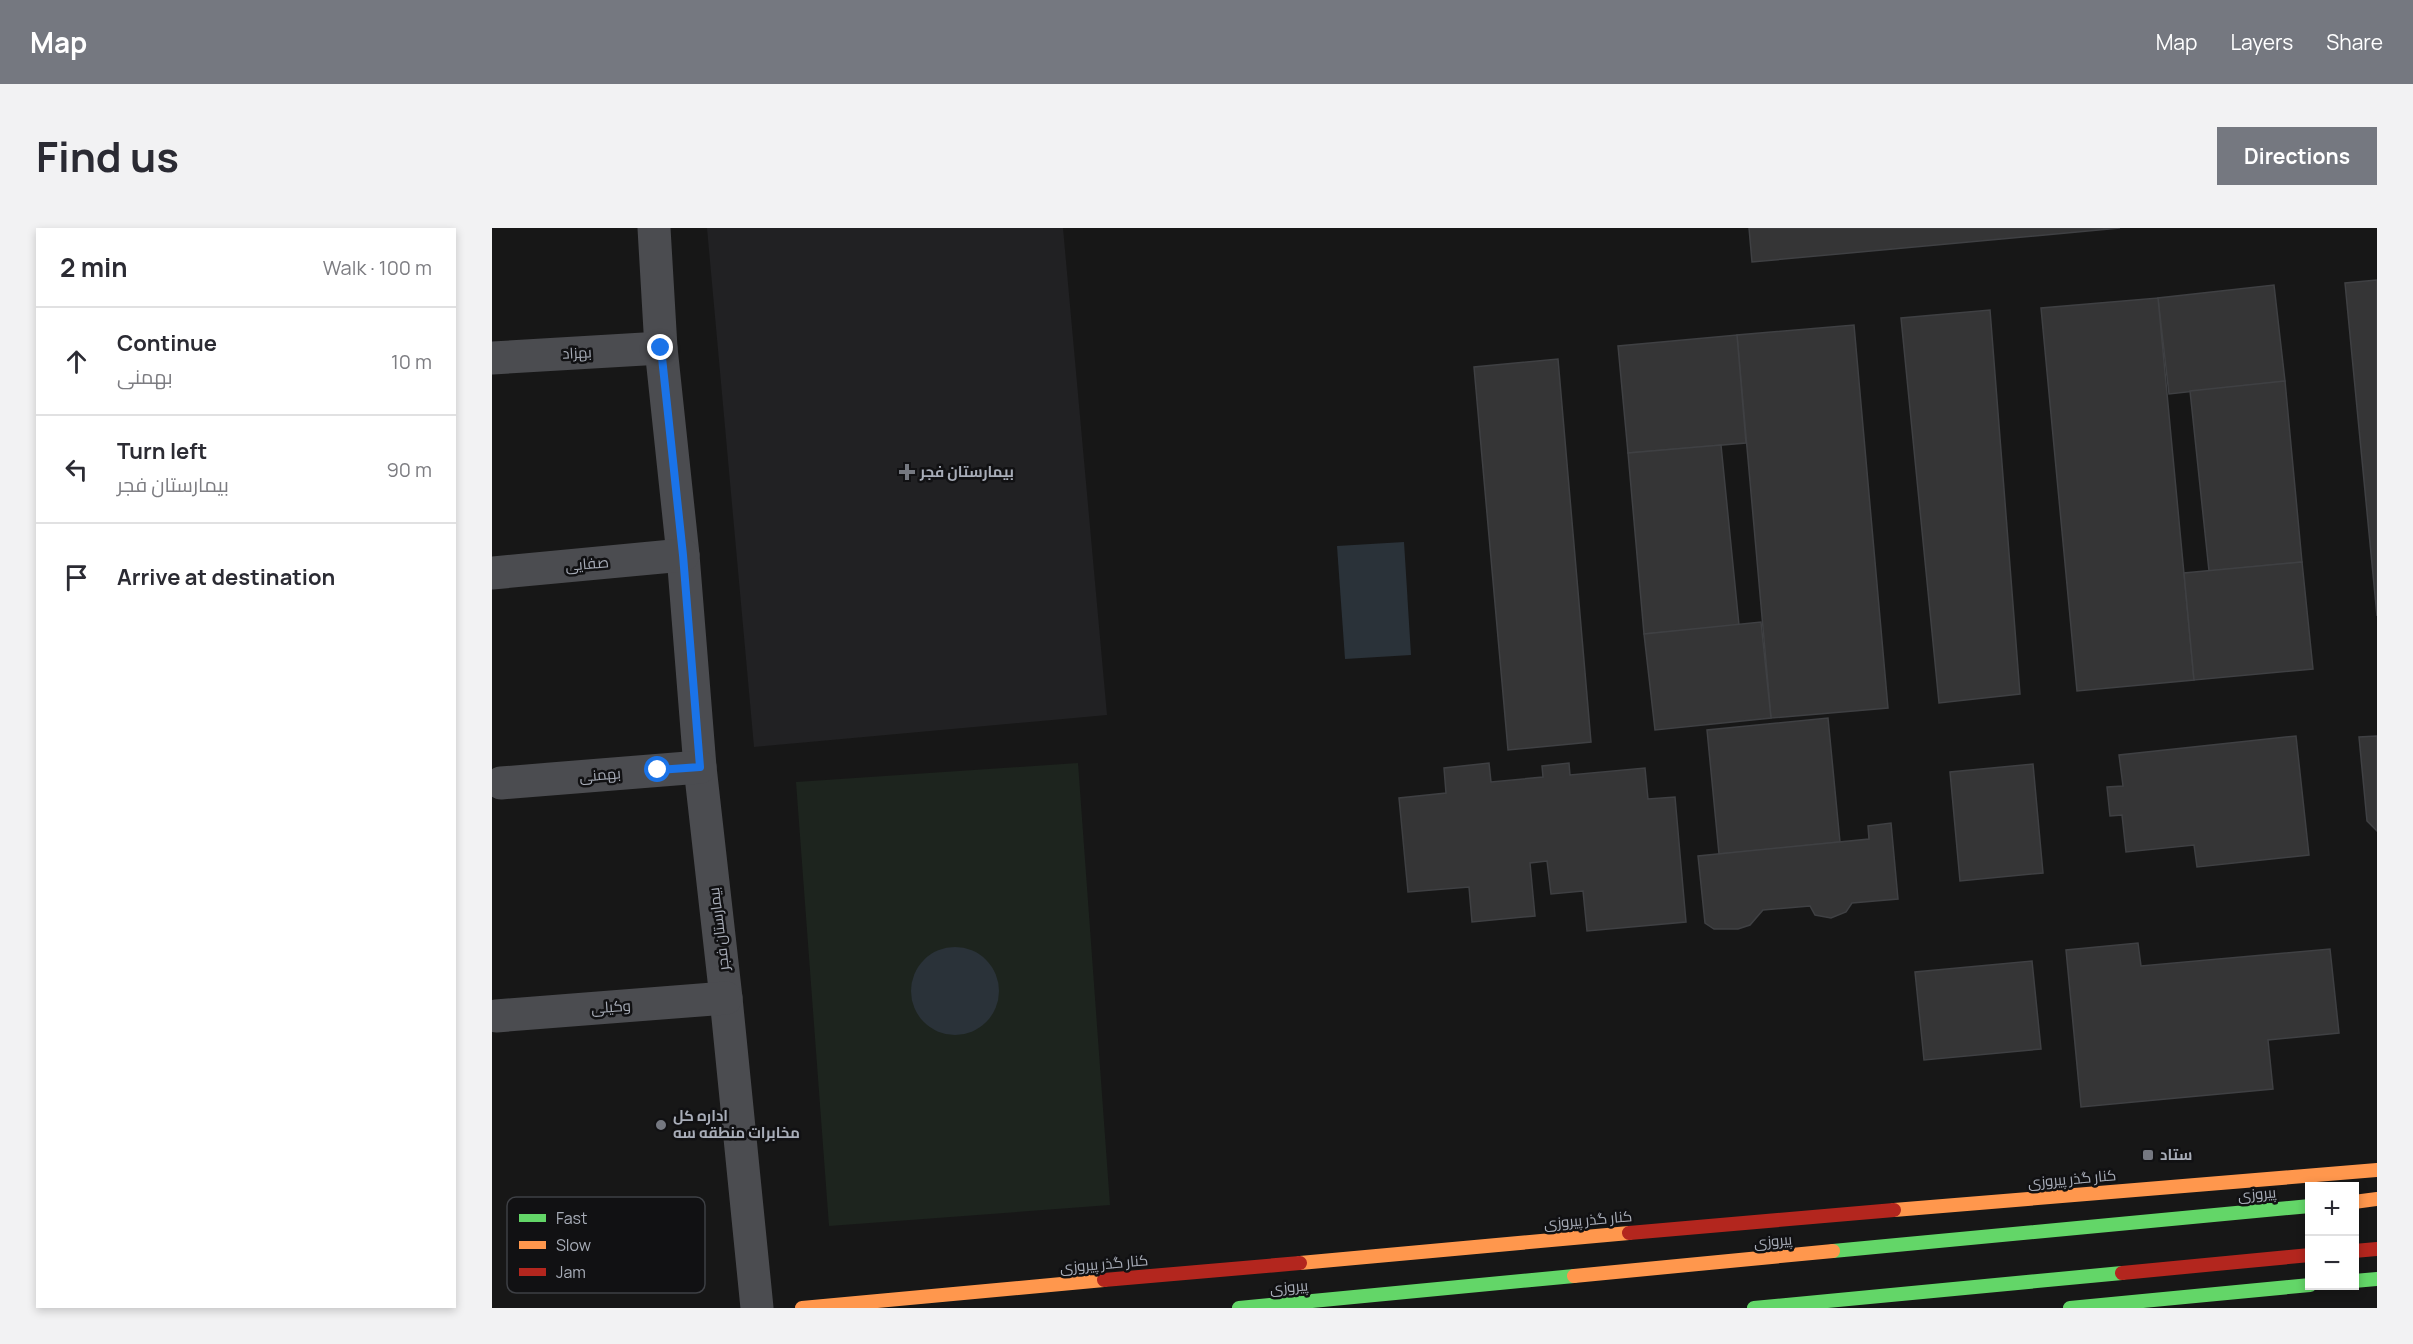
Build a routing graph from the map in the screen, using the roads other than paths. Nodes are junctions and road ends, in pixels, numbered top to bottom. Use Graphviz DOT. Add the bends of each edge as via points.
graph roads {
  1 [pos="654,228"];
  2 [pos="661,348"];
  3 [pos="492,357"];
  4 [pos="683,555"];
  5 [pos="492,573"];
  6 [pos="700,767"];
  7 [pos="501,783"];
  8 [pos="726,998"];
  9 [pos="496,1016"];
  10 [pos="2377,1170"];
  11 [pos="2377,1199"];
  12 [pos="2359,1201"];
  13 [pos="2305,1206"];
  14 [pos="2377,1249"];
  15 [pos="2359,1251"];
  16 [pos="2305,1256"];
  17 [pos="2377,1279"];
  18 [pos="2359,1281"];
  19 [pos="2305,1285"];
  20 [pos="2070,1298"];
  21 [pos="758,1308"];
  22 [pos="802,1308"];
  23 [pos="1239,1308"];
  24 [pos="1754,1308"];
  1 -- 2 [label="street, بیمارستان فجر"];
  2 -- 3 [label="street, بهزاد"];
  2 -- 4 [label="street, بیمارستان فجر"];
  4 -- 5 [label="street, صفایی"];
  4 -- 6 [label="street, بیمارستان فجر"];
  6 -- 7 [label="street, بهمنی"];
  6 -- 8 [label="street, بیمارستان فجر"];
  8 -- 9 [label="street, وکیلی"];
  8 -- 21 [label="street, بیمارستان فجر"];
  10 -- 22 [label="main road, کنار گذر پیروزی" via="1744,1222"];
  11 -- 12 [label="main road"];
  13 -- 23 [label="main road, پیروزی"];
  14 -- 15 [label="main road"];
  16 -- 20 [label="main road"];
  17 -- 18 [label="main road"];
  19 -- 20 [label="main road"];
  20 -- 24 [label="main road"];
}
